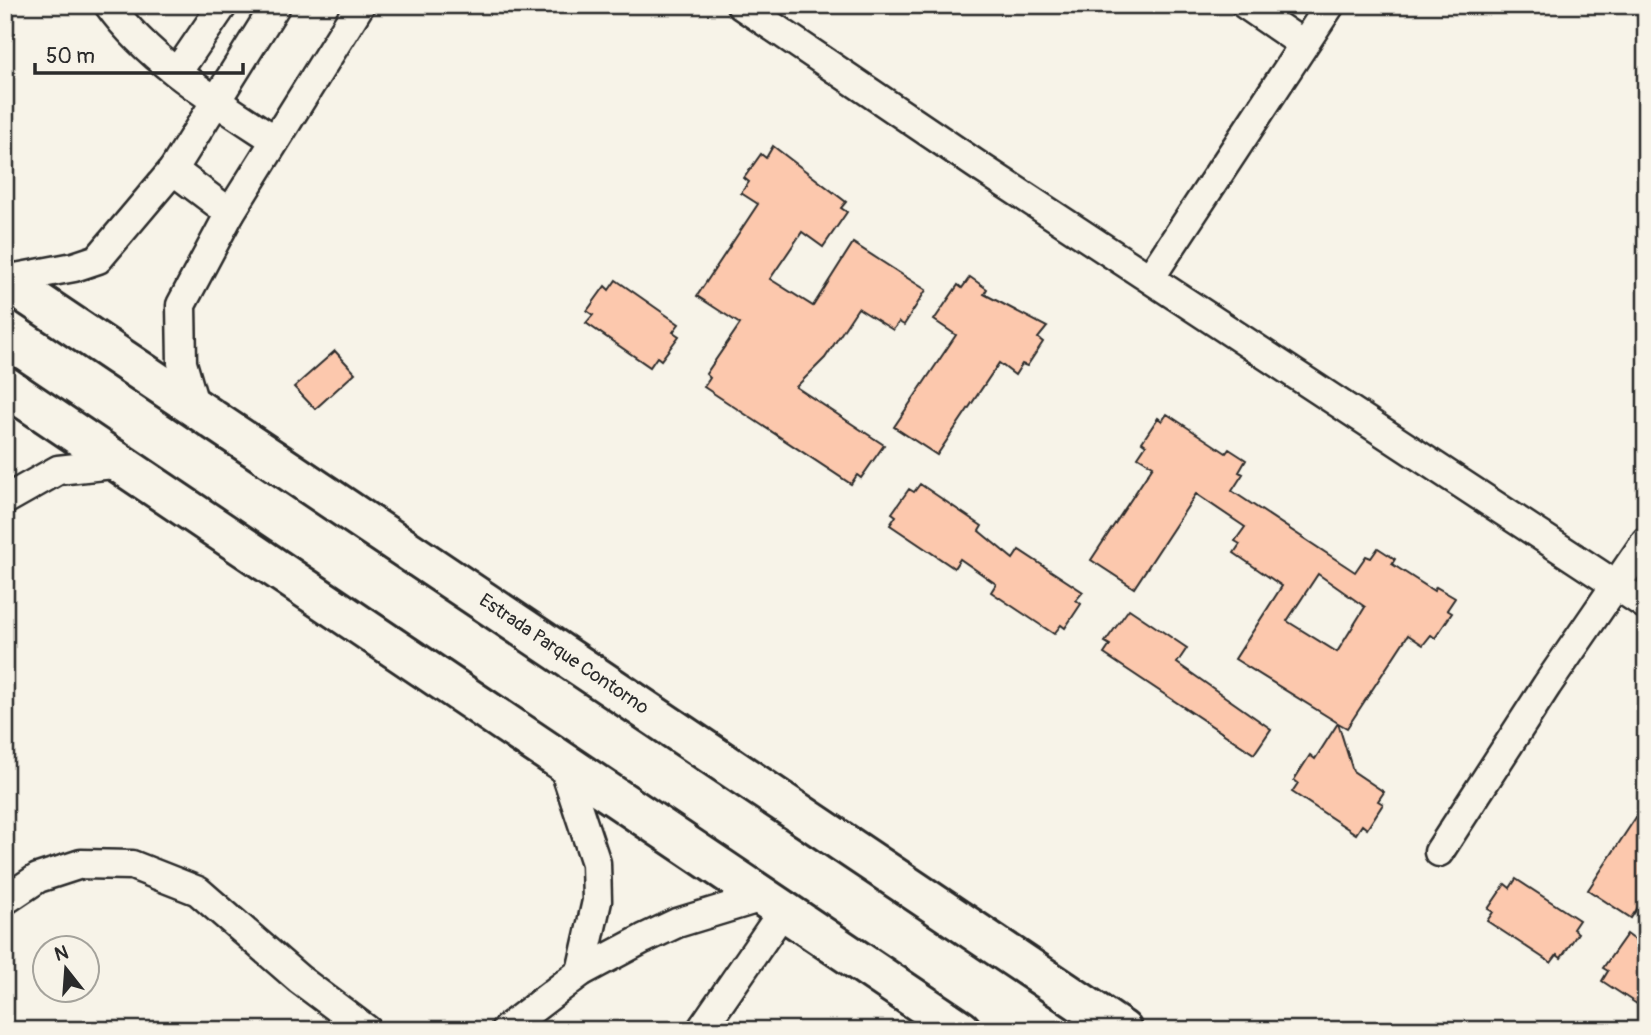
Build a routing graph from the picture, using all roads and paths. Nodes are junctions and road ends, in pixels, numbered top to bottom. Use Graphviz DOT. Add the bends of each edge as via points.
graph roads {
  1 [pos="109,5"];
  2 [pos="223,5"];
  3 [pos="276,5"];
  4 [pos="360,5"];
  5 [pos="741,5"];
  6 [pos="1247,5"];
  7 [pos="1330,5"];
  8 [pos="1303,44"];
  9 [pos="178,71"];
  10 [pos="214,101"];
  11 [pos="275,140"];
  12 [pos="173,170"];
  13 [pos="229,213"];
  14 [pos="1150,278"];
  15 [pos="5,280"];
  16 [pos="5,386"];
  17 [pos="194,404"];
  18 [pos="122,463"];
  19 [pos="5,500"];
  20 [pos="1646,541"];
  21 [pos="1616,585"];
  22 [pos="1646,605"];
  23 [pos="562,761"];
  24 [pos="1439,852"];
  25 [pos="5,900"];
  26 [pos="773,904"];
  27 [pos="582,972"];
  28 [pos="367,1030"];
  29 [pos="505,1030"];
  30 [pos="701,1030"];
  31 [pos="961,1030"];
  32 [pos="1122,1030"];
  1 -- 9 [label="street" via="125,27"];
  2 -- 9 [label="street"];
  3 -- 10 [label="street"];
  4 -- 11 [label="street"];
  5 -- 14 [label="street"];
  6 -- 8 [label="street"];
  7 -- 8 [label="street"];
  8 -- 14 [label="street"];
  9 -- 10 [label="street"];
  10 -- 11 [label="street"];
  10 -- 12 [label="street"];
  11 -- 13 [label="street"];
  12 -- 13 [label="street"];
  12 -- 15 [label="street" via="99,259"];
  13 -- 17 [label="street" via="181,304 182,363"];
  14 -- 21 [label="street"];
  15 -- 17 [label="highway, Estrada Parque Contorno"];
  16 -- 18 [label="highway"];
  17 -- 32 [label="highway, Estrada Parque Contorno"];
  18 -- 19 [label="street" via="58,470"];
  18 -- 23 [label="highway"];
  20 -- 21 [label="street"];
  21 -- 22 [label="street"];
  21 -- 24 [label="street"];
  23 -- 26 [label="highway"];
  23 -- 27 [label="street" via="596,863 597,901"];
  25 -- 28 [label="street" via="38,878 81,864 132,865 198,891 299,979"];
  26 -- 27 [label="street" via="677,923"];
  26 -- 30 [label="street"];
  26 -- 31 [label="highway"];
  27 -- 29 [label="street"];
}
